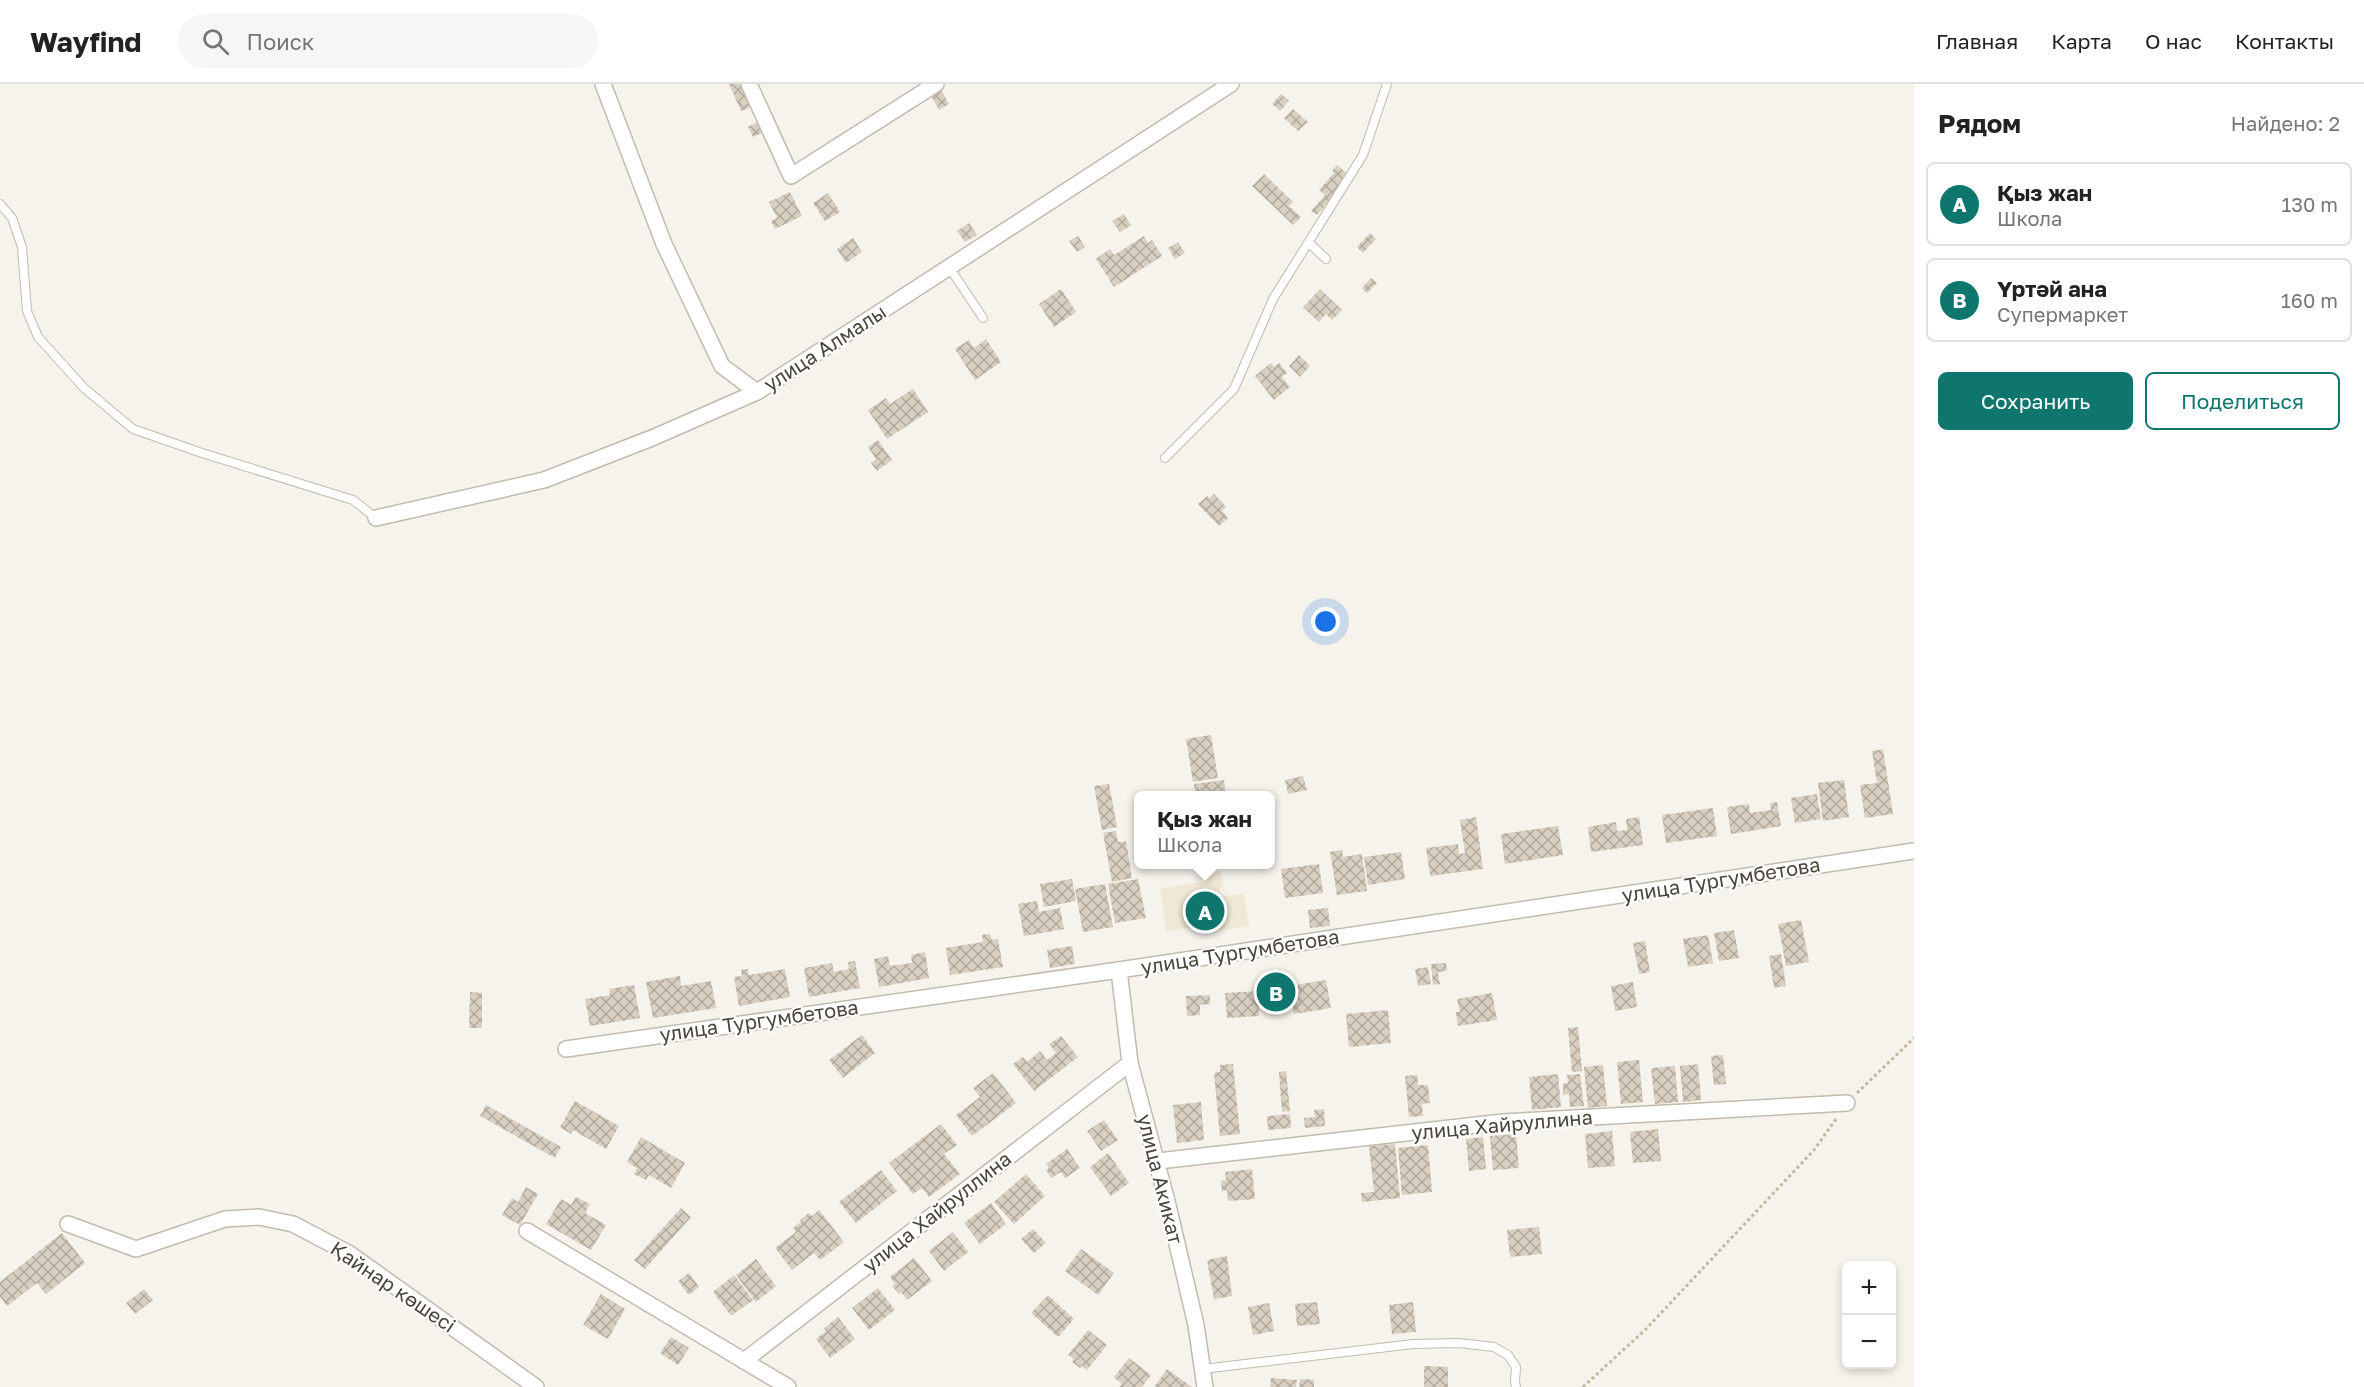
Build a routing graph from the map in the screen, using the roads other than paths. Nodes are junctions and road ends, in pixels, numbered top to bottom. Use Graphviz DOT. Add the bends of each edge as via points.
graph roads {
  1 [pos="603,84"];
  2 [pos="749,84"];
  3 [pos="936,84"];
  4 [pos="1231,84"];
  5 [pos="1387,84"];
  6 [pos="0,204"];
  7 [pos="1309,243"];
  8 [pos="1326,259"];
  9 [pos="949,267"];
  10 [pos="983,318"];
  11 [pos="757,392"];
  12 [pos="1165,458"];
  13 [pos="376,518"];
  14 [pos="1914,851"];
  15 [pos="1119,970"];
  16 [pos="566,1049"];
  17 [pos="1130,1063"];
  18 [pos="1847,1103"];
  19 [pos="1158,1161"];
  20 [pos="68,1224"];
  21 [pos="527,1231"];
  22 [pos="744,1361"];
  23 [pos="1203,1369"];
  24 [pos="536,1387"];
  25 [pos="788,1387"];
  26 [pos="1205,1387"];
  27 [pos="1516,1387"];
  1 -- 11 [label="street" via="664,244 722,366"];
  2 -- 3 [label="street" via="790,176"];
  4 -- 9 [label="street, улица Алмалы"];
  5 -- 7 [label="lane" via="1363,155"];
  6 -- 13 [label="lane" via="12,218 22,247 27,311 38,337 84,388 133,429 353,500"];
  7 -- 8 [label="lane"];
  7 -- 12 [label="lane" via="1273,299 1234,389"];
  9 -- 10 [label="lane"];
  9 -- 11 [label="street, улица Алмалы"];
  11 -- 13 [label="street, улица Алмалы" via="544,480"];
  14 -- 15 [label="street, улица Тургумбетова"];
  15 -- 16 [label="street, улица Тургумбетова"];
  15 -- 17 [label="street, улица Акикат"];
  17 -- 19 [label="street, улица Акикат"];
  17 -- 22 [label="street, улица Хайруллина"];
  18 -- 19 [label="street, улица Хайруллина" via="1503,1122"];
  19 -- 23 [label="street, улица Акикат"];
  20 -- 24 [label="street, Қайнар көшесі" via="136,1249 225,1219 259,1217 293,1224 350,1254"];
  21 -- 22 [label="street"];
  22 -- 25 [label="street"];
  23 -- 26 [label="street, улица Акикат"];
  23 -- 27 [label="lane" via="1413,1344 1459,1343 1494,1347 1508,1356 1516,1368"];
}
